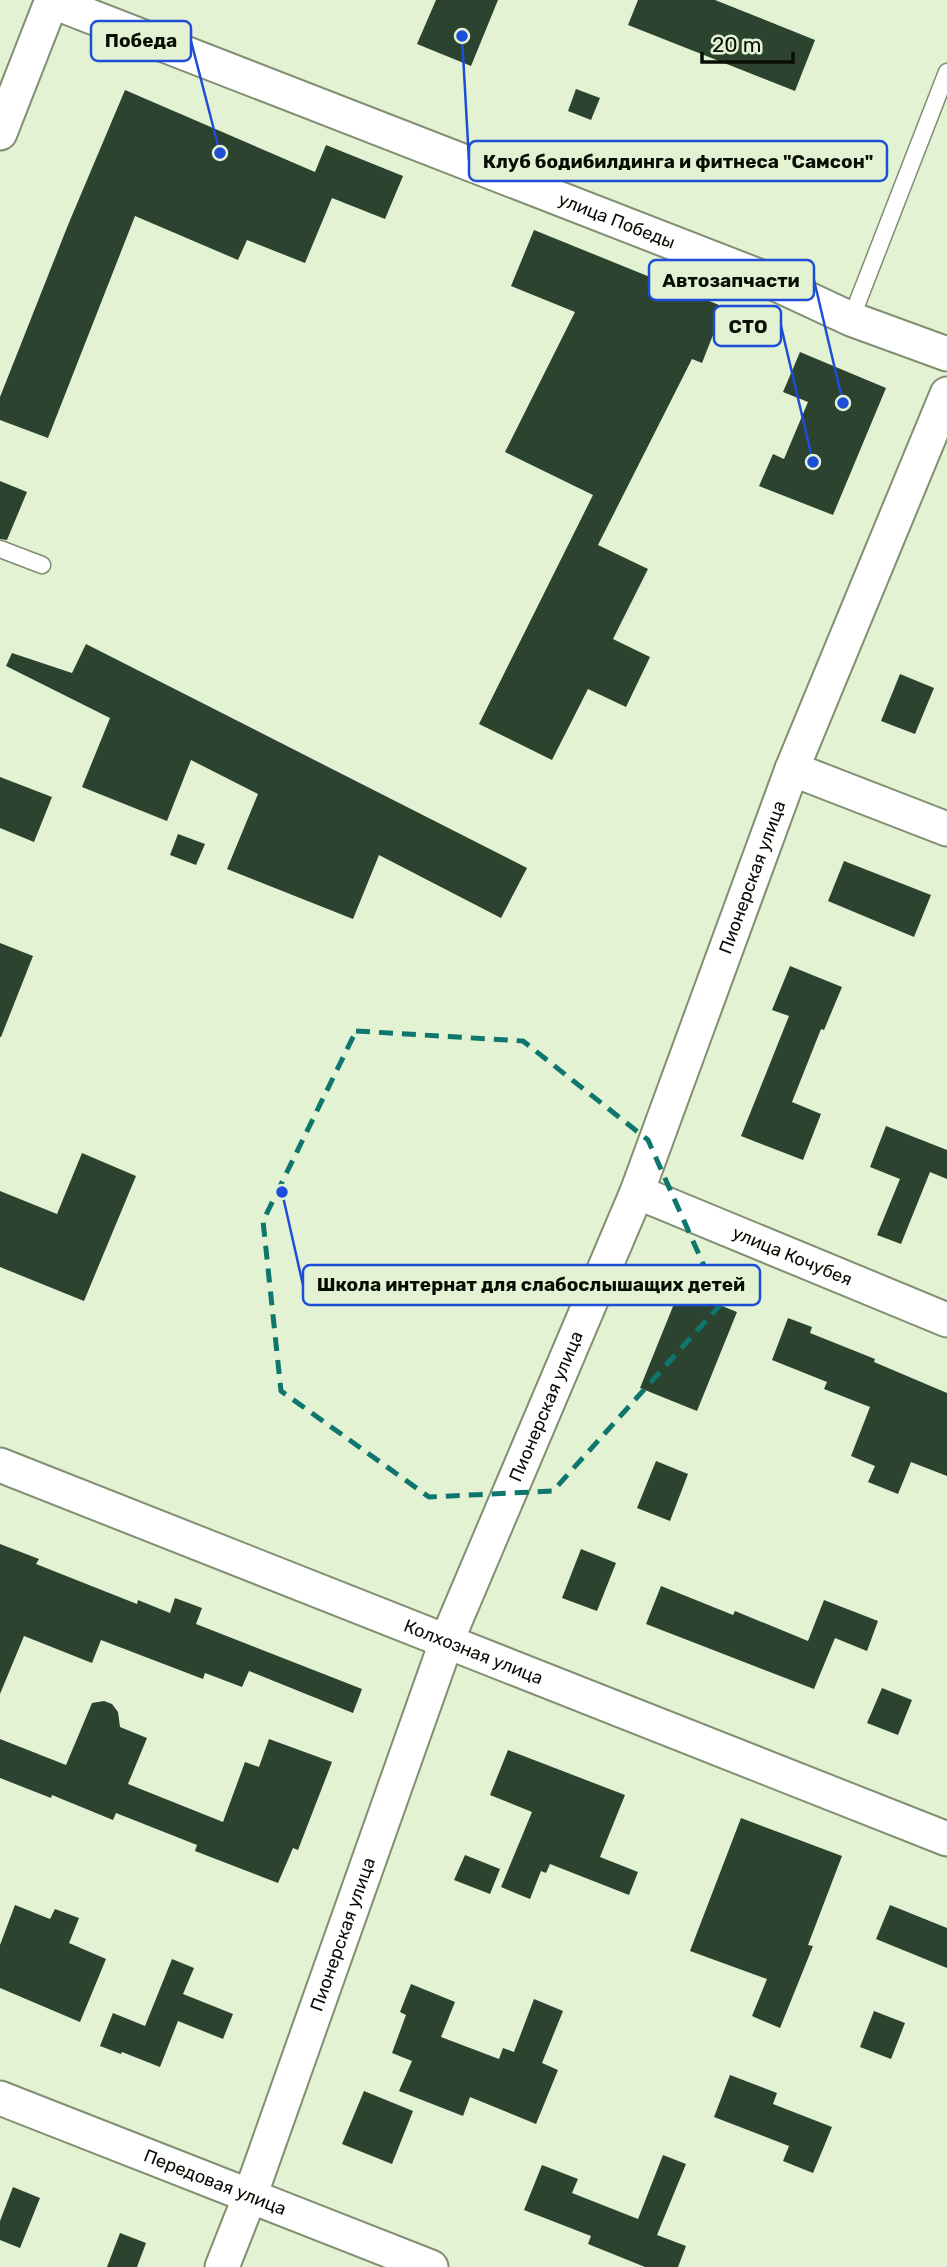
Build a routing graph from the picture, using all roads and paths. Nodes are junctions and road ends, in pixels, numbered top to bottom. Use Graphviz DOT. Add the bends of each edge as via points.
graph roads {
  1 [pos="51,0"];
  2 [pos="947,72"];
  3 [pos="0,133"];
  4 [pos="851,319"];
  5 [pos="947,354"];
  6 [pos="947,394"];
  7 [pos="0,549"];
  8 [pos="42,565"];
  9 [pos="792,769"];
  10 [pos="947,829"];
  11 [pos="637,1192"];
  12 [pos="947,1320"];
  13 [pos="0,1465"];
  14 [pos="447,1640"];
  15 [pos="947,1839"];
  16 [pos="0,2098"];
  17 [pos="250,2196"];
  18 [pos="222,2267"];
  19 [pos="431,2267"];
  1 -- 3 [label="street"];
  1 -- 4 [label="street, улица Победы" via="761,277"];
  2 -- 4 [label="lane"];
  4 -- 5 [label="street, улица Победы"];
  6 -- 9 [label="street, Пионерская улица"];
  7 -- 8 [label="lane"];
  9 -- 10 [label="street"];
  9 -- 11 [label="street, Пионерская улица"];
  11 -- 12 [label="street, улица Кочубея"];
  11 -- 14 [label="street, Пионерская улица"];
  13 -- 14 [label="street, Колхозная улица"];
  14 -- 15 [label="street, Колхозная улица"];
  14 -- 17 [label="street, Пионерская улица"];
  16 -- 17 [label="street, Передовая улица"];
  17 -- 18 [label="street, Пионерская улица"];
  17 -- 19 [label="street, Передовая улица"];
}
